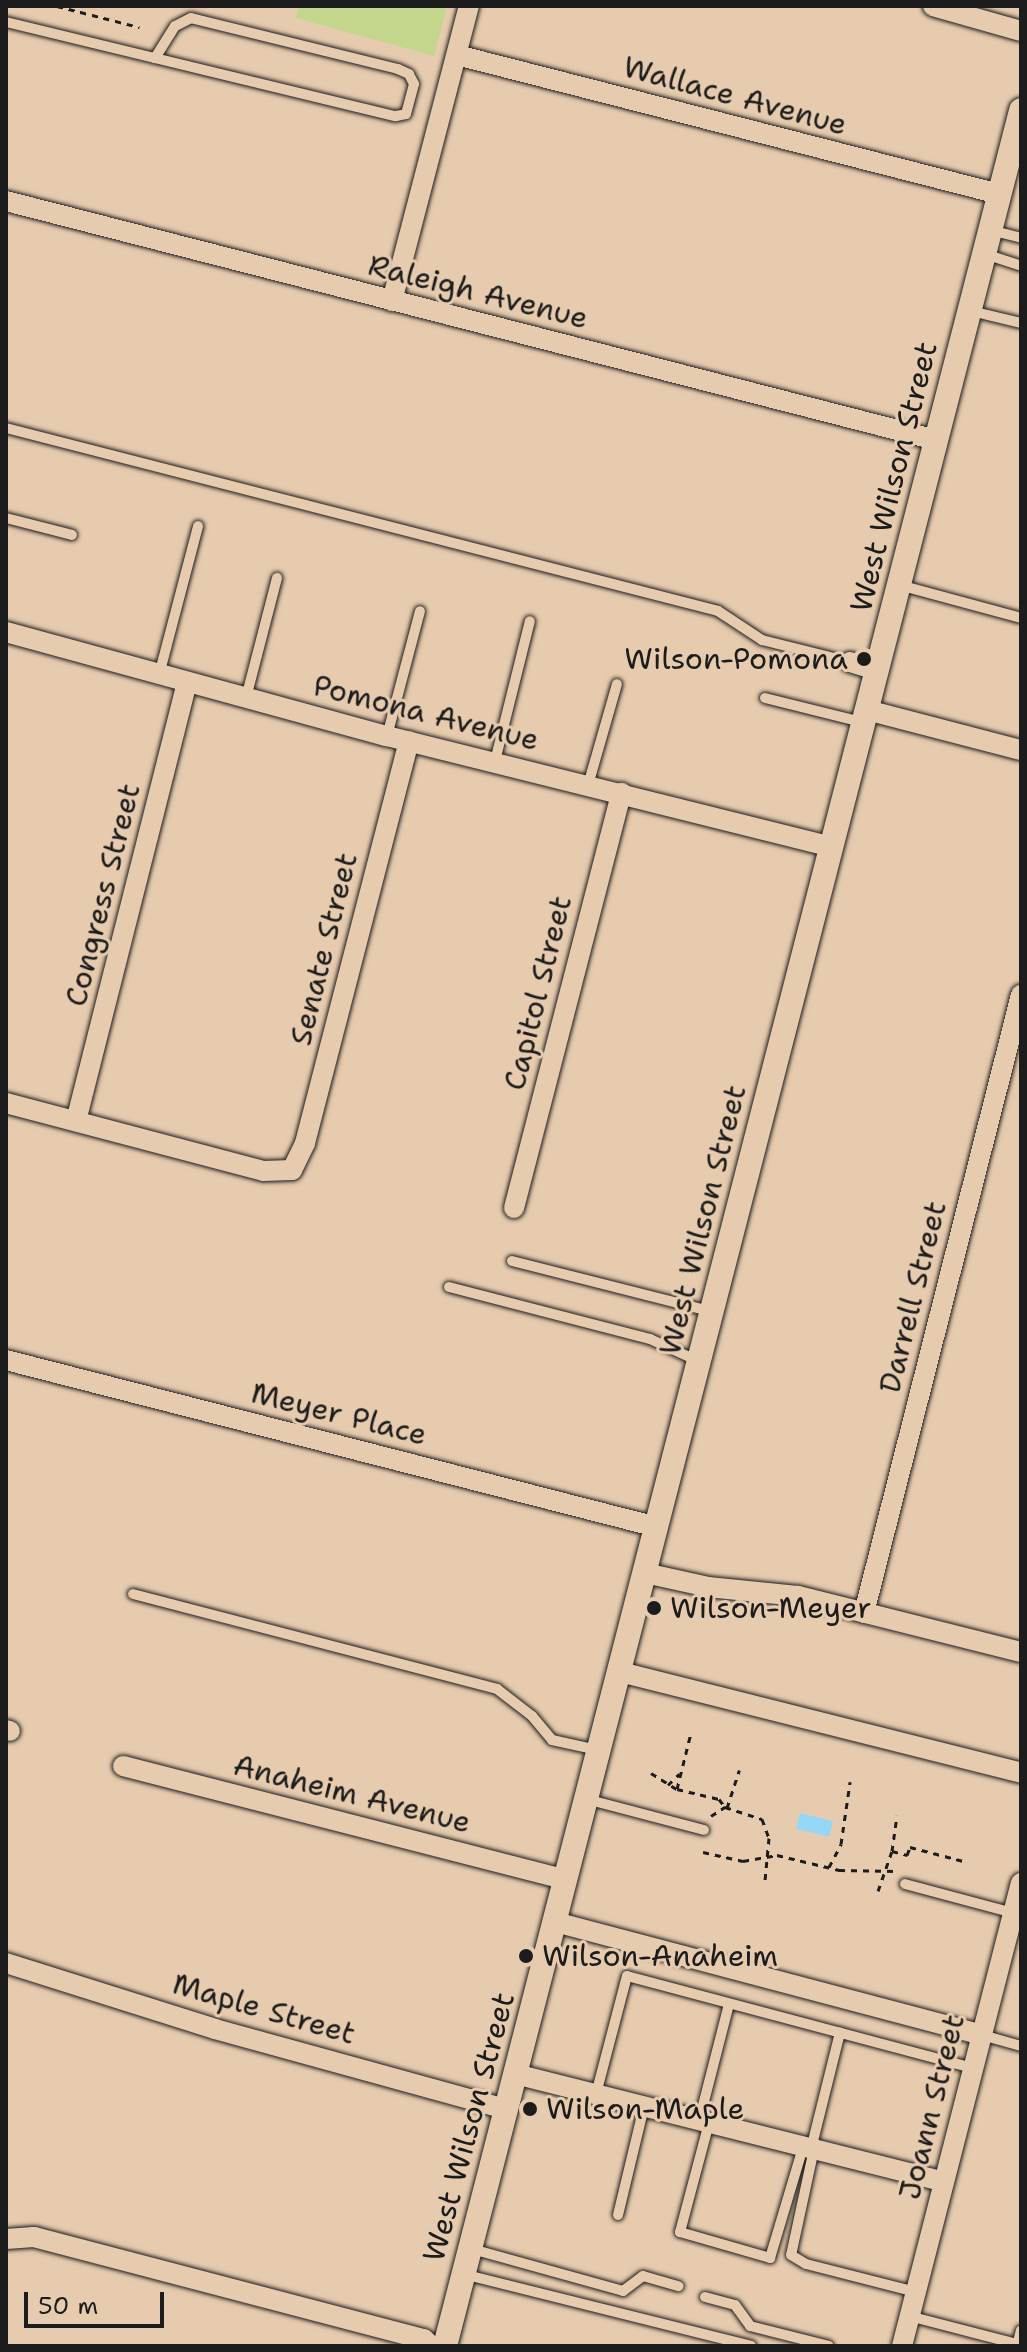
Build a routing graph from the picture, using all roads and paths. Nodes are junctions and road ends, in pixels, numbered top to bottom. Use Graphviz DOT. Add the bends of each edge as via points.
graph roads {
  1 [pos="57,6"];
  2 [pos="469,6"];
  3 [pos="933,6"];
  4 [pos="75,8"];
  5 [pos="6,22"];
  6 [pos="139,27"];
  7 [pos="1021,31"];
  8 [pos="457,55"];
  9 [pos="155,58"];
  10 [pos="1021,110"];
  11 [pos="999,194"];
  12 [pos="6,201"];
  13 [pos="1021,238"];
  14 [pos="987,242"];
  15 [pos="1021,266"];
  16 [pos="392,301"];
  17 [pos="969,310"];
  18 [pos="1021,323"];
  19 [pos="6,428"];
  20 [pos="936,440"];
  21 [pos="6,518"];
  22 [pos="198,526"];
  23 [pos="72,535"];
  24 [pos="277,578"];
  25 [pos="899,585"];
  26 [pos="420,611"];
  27 [pos="1021,618"];
  28 [pos="530,621"];
  29 [pos="6,632"];
  30 [pos="850,662"];
  31 [pos="877,670"];
  32 [pos="159,675"];
  33 [pos="187,683"];
  34 [pos="617,684"];
  35 [pos="246,698"];
  36 [pos="765,698"];
  37 [pos="866,716"];
  38 [pos="387,736"];
  39 [pos="409,741"];
  40 [pos="1021,750"];
  41 [pos="495,761"];
  42 [pos="588,785"];
  43 [pos="621,793"];
  44 [pos="832,847"];
  45 [pos="1021,995"];
  46 [pos="6,1103"];
  47 [pos="76,1121"];
  48 [pos="514,1208"];
  49 [pos="512,1261"];
  50 [pos="449,1287"];
  51 [pos="712,1311"];
  52 [pos="6,1360"];
  53 [pos="699,1362"];
  54 [pos="657,1527"];
  55 [pos="645,1573"];
  56 [pos="133,1594"];
  57 [pos="864,1613"];
  58 [pos="1021,1652"];
  59 [pos="620,1672"];
  60 [pos="691,1733"];
  61 [pos="599,1750"];
  62 [pos="123,1766"];
  63 [pos="739,1770"];
  64 [pos="651,1773"];
  65 [pos="1021,1773"];
  66 [pos="679,1774"];
  67 [pos="850,1782"];
  68 [pos="668,1785"];
  69 [pos="677,1789"];
  70 [pos="586,1799"];
  71 [pos="726,1808"];
  72 [pos="897,1815"];
  73 [pos="711,1816"];
  74 [pos="704,1830"];
  75 [pos="892,1851"];
  76 [pos="703,1852"];
  77 [pos="767,1855"];
  78 [pos="967,1862"];
  79 [pos="829,1867"];
  80 [pos="905,1870"];
  81 [pos="886,1871"];
  82 [pos="566,1880"];
  83 [pos="765,1880"];
  84 [pos="1021,1883"];
  85 [pos="905,1884"];
  86 [pos="878,1891"];
  87 [pos="1013,1913"];
  88 [pos="555,1922"];
  89 [pos="6,1963"];
  90 [pos="729,2004"];
  91 [pos="840,2033"];
  92 [pos="982,2035"];
  93 [pos="1021,2046"];
  94 [pos="973,2068"];
  95 [pos="515,2074"];
  96 [pos="596,2094"];
  97 [pos="644,2107"];
  98 [pos="506,2109"];
  99 [pos="704,2122"];
  100 [pos="809,2148"];
  101 [pos="944,2182"];
  102 [pos="618,2215"];
  103 [pos="6,2239"];
  104 [pos="470,2249"];
  105 [pos="463,2274"];
  106 [pos="679,2286"];
  107 [pos="916,2292"];
  108 [pos="705,2297"];
  109 [pos="909,2316"];
  110 [pos="1021,2330"];
  111 [pos="1017,2345"];
  112 [pos="431,2346"];
  113 [pos="445,2346"];
  114 [pos="751,2346"];
  115 [pos="829,2346"];
  116 [pos="902,2346"];
  1 -- 4 [label="path"];
  2 -- 8 [label="street"];
  3 -- 7 [label="street"];
  4 -- 6 [label="path"];
  5 -- 9 [label="lane"];
  8 -- 11 [label="street, Wallace Avenue"];
  8 -- 16 [label="street"];
  9 -- 9 [label="lane" via="396,116 406,114 414,84 398,69 191,18 175,26"];
  10 -- 11 [label="street, West Wilson Street"];
  11 -- 14 [label="street, West Wilson Street"];
  12 -- 16 [label="street, Raleigh Avenue"];
  13 -- 14 [label="lane"];
  14 -- 15 [label="lane"];
  14 -- 17 [label="street, West Wilson Street"];
  16 -- 20 [label="street, Raleigh Avenue"];
  17 -- 18 [label="lane"];
  17 -- 20 [label="street, West Wilson Street"];
  19 -- 30 [label="lane" via="718,611 762,640"];
  20 -- 25 [label="street, West Wilson Street"];
  21 -- 23 [label="lane"];
  22 -- 32 [label="lane"];
  24 -- 35 [label="lane"];
  25 -- 27 [label="lane"];
  25 -- 31 [label="street, West Wilson Street"];
  26 -- 38 [label="lane"];
  28 -- 41 [label="lane"];
  29 -- 32 [label="street, Pomona Avenue"];
  30 -- 31 [label="street"];
  31 -- 37 [label="street, West Wilson Street"];
  32 -- 33 [label="street, Pomona Avenue"];
  33 -- 35 [label="street, Pomona Avenue"];
  33 -- 47 [label="street, Congress Street"];
  34 -- 42 [label="lane"];
  35 -- 38 [label="street, Pomona Avenue"];
  36 -- 37 [label="lane"];
  37 -- 40 [label="street"];
  37 -- 44 [label="street, West Wilson Street"];
  38 -- 39 [label="street, Pomona Avenue"];
  39 -- 41 [label="street, Pomona Avenue"];
  39 -- 47 [label="street, Senate Street" via="305,1143 292,1170 263,1171"];
  41 -- 42 [label="street, Pomona Avenue"];
  42 -- 43 [label="street, Pomona Avenue"];
  43 -- 44 [label="street, Pomona Avenue"];
  43 -- 48 [label="street, Capitol Street"];
  44 -- 51 [label="street, West Wilson Street"];
  45 -- 57 [label="street, Darrell Street"];
  46 -- 47 [label="street"];
  49 -- 51 [label="lane"];
  50 -- 53 [label="lane" via="650,1339"];
  51 -- 53 [label="street, West Wilson Street"];
  52 -- 54 [label="street, Meyer Place"];
  53 -- 54 [label="street, West Wilson Street"];
  54 -- 55 [label="street, West Wilson Street"];
  55 -- 57 [label="street" via="708,1587 798,1596"];
  55 -- 59 [label="street, West Wilson Street"];
  56 -- 61 [label="lane" via="497,1689 552,1740"];
  57 -- 58 [label="street"];
  59 -- 61 [label="street, West Wilson Street"];
  59 -- 65 [label="street"];
  60 -- 66 [label="path"];
  61 -- 70 [label="street, West Wilson Street"];
  62 -- 82 [label="street, Anaheim Avenue"];
  63 -- 71 [label="path"];
  64 -- 68 [label="path"];
  66 -- 68 [label="path"];
  66 -- 69 [label="path"];
  67 -- 79 [label="path" via="841,1844"];
  68 -- 69 [label="path"];
  69 -- 71 [label="path" via="719,1799"];
  70 -- 74 [label="lane"];
  70 -- 82 [label="street, West Wilson Street"];
  71 -- 73 [label="path"];
  71 -- 77 [label="path" via="762,1819 768,1828"];
  72 -- 75 [label="path"];
  75 -- 78 [label="path" via="907,1855 910,1847"];
  75 -- 81 [label="path"];
  76 -- 77 [label="path" via="743,1861"];
  77 -- 79 [label="path"];
  77 -- 83 [label="path"];
  79 -- 81 [label="path"];
  80 -- 81 [label="path"];
  81 -- 86 [label="path"];
  82 -- 88 [label="street, West Wilson Street"];
  84 -- 87 [label="street, Joann Street"];
  85 -- 87 [label="lane"];
  87 -- 92 [label="street, Joann Street"];
  88 -- 92 [label="street"];
  88 -- 95 [label="street, West Wilson Street"];
  89 -- 98 [label="street, Maple Street" via="215,2029"];
  90 -- 91 [label="lane"];
  90 -- 96 [label="lane" via="627,1976"];
  90 -- 99 [label="lane"];
  91 -- 94 [label="lane"];
  91 -- 100 [label="lane"];
  92 -- 93 [label="lane"];
  92 -- 94 [label="street, Joann Street"];
  94 -- 101 [label="street, Joann Street"];
  95 -- 96 [label="street"];
  95 -- 98 [label="street, West Wilson Street"];
  96 -- 97 [label="street"];
  97 -- 99 [label="street"];
  97 -- 102 [label="lane"];
  98 -- 104 [label="street, West Wilson Street"];
  99 -- 100 [label="street"];
  99 -- 100 [label="lane" via="680,2232 770,2258"];
  100 -- 101 [label="street"];
  100 -- 107 [label="lane" via="791,2255 806,2264"];
  101 -- 107 [label="street, Joann Street"];
  103 -- 112 [label="street" via="34,2237 424,2339"];
  104 -- 105 [label="street, West Wilson Street"];
  104 -- 106 [label="lane" via="623,2291 643,2276"];
  105 -- 113 [label="street, West Wilson Street"];
  105 -- 114 [label="lane"];
  107 -- 109 [label="street, Joann Street"];
  108 -- 115 [label="lane" via="735,2305 750,2326"];
  109 -- 111 [label="lane"];
  109 -- 116 [label="street, Joann Street"];
  110 -- 111 [label="lane"];
}
